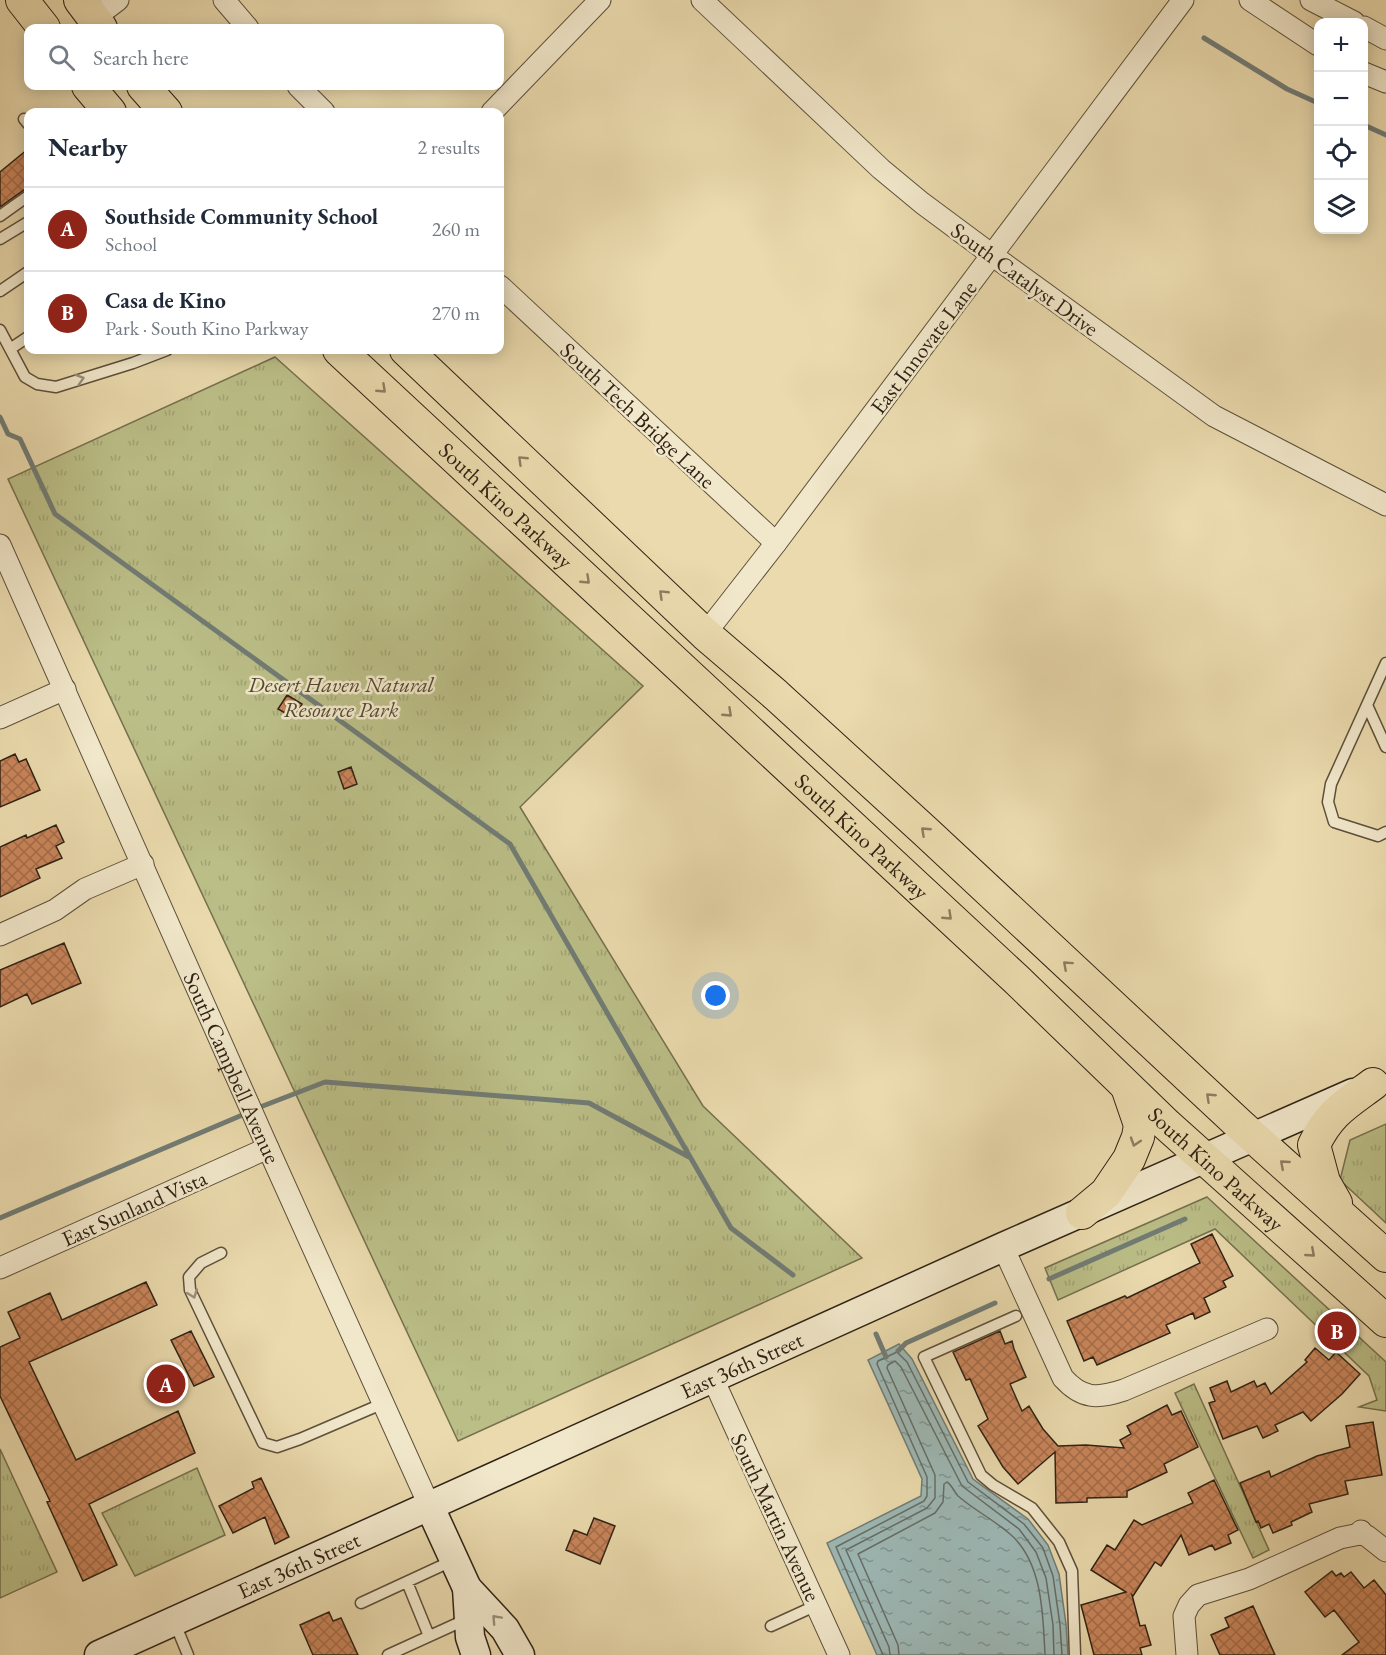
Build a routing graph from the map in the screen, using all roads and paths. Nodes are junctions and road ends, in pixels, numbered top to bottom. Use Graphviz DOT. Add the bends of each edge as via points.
graph roads {
  1 [pos="22,0"];
  2 [pos="118,0"];
  3 [pos="224,0"];
  4 [pos="600,0"];
  5 [pos="702,0"];
  6 [pos="1183,0"];
  7 [pos="1250,0"];
  8 [pos="1311,0"];
  9 [pos="91,16"];
  10 [pos="1346,18"];
  11 [pos="41,24"];
  12 [pos="245,24"];
  13 [pos="1368,29"];
  14 [pos="1386,39"];
  15 [pos="1314,42"];
  16 [pos="1368,75"];
  17 [pos="1386,82"];
  18 [pos="91,90"];
  19 [pos="147,90"];
  20 [pos="302,90"];
  21 [pos="107,108"];
  22 [pos="162,108"];
  23 [pos="320,108"];
  24 [pos="496,108"];
  25 [pos="24,199"];
  26 [pos="0,216"];
  27 [pos="24,224"];
  28 [pos="0,239"];
  29 [pos="993,255"];
  30 [pos="24,275"];
  31 [pos="504,290"];
  32 [pos="0,291"];
  33 [pos="0,330"];
  34 [pos="24,340"];
  35 [pos="10,349"];
  36 [pos="157,354"];
  37 [pos="343,354"];
  38 [pos="410,354"];
  39 [pos="1386,505"];
  40 [pos="776,543"];
  41 [pos="0,545"];
  42 [pos="6,572"];
  43 [pos="705,634"];
  44 [pos="1386,663"];
  45 [pos="65,689"];
  46 [pos="1367,705"];
  47 [pos="0,718"];
  48 [pos="1386,747"];
  49 [pos="1386,832"];
  50 [pos="143,864"];
  51 [pos="0,935"];
  52 [pos="1379,1081"];
  53 [pos="1127,1086"];
  54 [pos="1253,1137"];
  55 [pos="268,1148"];
  56 [pos="1204,1159"];
  57 [pos="1082,1212"];
  58 [pos="1344,1217"];
  59 [pos="1004,1247"];
  60 [pos="221,1253"];
  61 [pos="1386,1256"];
  62 [pos="0,1268"];
  63 [pos="1016,1316"];
  64 [pos="1386,1321"];
  65 [pos="1267,1329"];
  66 [pos="713,1379"];
  67 [pos="384,1403"];
  68 [pos="429,1505"];
  69 [pos="1386,1551"];
  70 [pos="454,1560"];
  71 [pos="406,1582"];
  72 [pos="466,1588"];
  73 [pos="361,1603"];
  74 [pos="817,1605"];
  75 [pos="469,1618"];
  76 [pos="174,1621"];
  77 [pos="771,1626"];
  78 [pos="429,1636"];
  79 [pos="99,1655"];
  80 [pos="188,1655"];
  81 [pos="388,1655"];
  82 [pos="476,1655"];
  83 [pos="520,1655"];
  84 [pos="840,1655"];
  85 [pos="1075,1655"];
  86 [pos="1187,1655"];
  1 -- 11 [label="main road"];
  2 -- 9 [label="street"];
  3 -- 12 [label="street"];
  4 -- 24 [label="street"];
  5 -- 29 [label="street, South Catalyst Drive" via="881,169"];
  6 -- 29 [label="street, East Innovate Lane"];
  7 -- 15 [label="street"];
  8 -- 10 [label="street"];
  13 -- 14 [label="street"];
  16 -- 17 [label="street"];
  18 -- 21 [label="main road"];
  19 -- 22 [label="main road"];
  20 -- 23 [label="street"];
  25 -- 26 [label="lane"];
  27 -- 28 [label="lane"];
  29 -- 39 [label="street, South Catalyst Drive" via="1214,416"];
  29 -- 40 [label="street, East Innovate Lane"];
  30 -- 32 [label="lane"];
  31 -- 40 [label="street, South Tech Bridge Lane"];
  33 -- 35 [label="lane"];
  34 -- 35 [label="lane"];
  35 -- 36 [label="lane, one-way" via="25,377 56,387"];
  37 -- 53 [label="main road, South Kino Parkway, one-way"];
  43 -- 38 [label="main road, South Kino Parkway, one-way"];
  40 -- 43 [label="street, East Innovate Lane"];
  41 -- 42 [label="street, South Campbell Avenue"];
  42 -- 45 [label="street, South Campbell Avenue"];
  54 -- 43 [label="main road, South Kino Parkway, one-way" via="926,832"];
  44 -- 46 [label="lane"];
  45 -- 47 [label="street"];
  45 -- 50 [label="street, South Campbell Avenue"];
  46 -- 48 [label="lane"];
  46 -- 49 [label="lane" via="1331,784 1328,802 1334,822 1378,836"];
  50 -- 51 [label="street" via="85,889 56,910"];
  50 -- 55 [label="street, South Campbell Avenue"];
  52 -- 54 [label="main road, East 36th Street"];
  52 -- 58 [label="main road" via="1342,1106 1324,1125 1314,1145 1324,1182"];
  53 -- 56 [label="main road, South Kino Parkway"];
  53 -- 57 [label="main road, one-way" via="1140,1125 1138,1137 1129,1159 1106,1193"];
  54 -- 56 [label="main road, East 36th Street"];
  58 -- 54 [label="main road, South Kino Parkway, one-way"];
  55 -- 62 [label="street, East Sunland Vista"];
  55 -- 67 [label="street, South Campbell Avenue"];
  56 -- 57 [label="main road, East 36th Street"];
  56 -- 64 [label="main road, South Kino Parkway, one-way"];
  57 -- 59 [label="main road, East 36th Street"];
  58 -- 61 [label="main road, South Kino Parkway"];
  59 -- 65 [label="street" via="1063,1378 1088,1402"];
  59 -- 66 [label="main road, East 36th Street"];
  60 -- 67 [label="lane, one-way" via="201,1263 189,1277 190,1290 263,1443 277,1447"];
  63 -- 85 [label="lane" via="924,1357 981,1475 1032,1508 1059,1542 1072,1571"];
  66 -- 68 [label="main road, East 36th Street"];
  66 -- 74 [label="street, South Martin Avenue"];
  67 -- 68 [label="street, South Campbell Avenue"];
  68 -- 70 [label="main road, South Campbell Avenue"];
  68 -- 76 [label="main road, East 36th Street"];
  69 -- 86 [label="street" via="1361,1532 1249,1579 1192,1595 1184,1616"];
  70 -- 71 [label="lane"];
  70 -- 72 [label="main road, South Campbell Avenue"];
  71 -- 73 [label="lane"];
  71 -- 78 [label="lane"];
  72 -- 75 [label="main road, South Campbell Avenue"];
  83 -- 72 [label="main road, South Campbell Avenue, one-way" via="505,1629"];
  74 -- 77 [label="lane"];
  74 -- 84 [label="street, South Martin Avenue"];
  75 -- 78 [label="lane"];
  75 -- 82 [label="main road, South Campbell Avenue"];
  76 -- 79 [label="main road, East 36th Street"];
  76 -- 80 [label="lane"];
  78 -- 81 [label="lane"];
}
